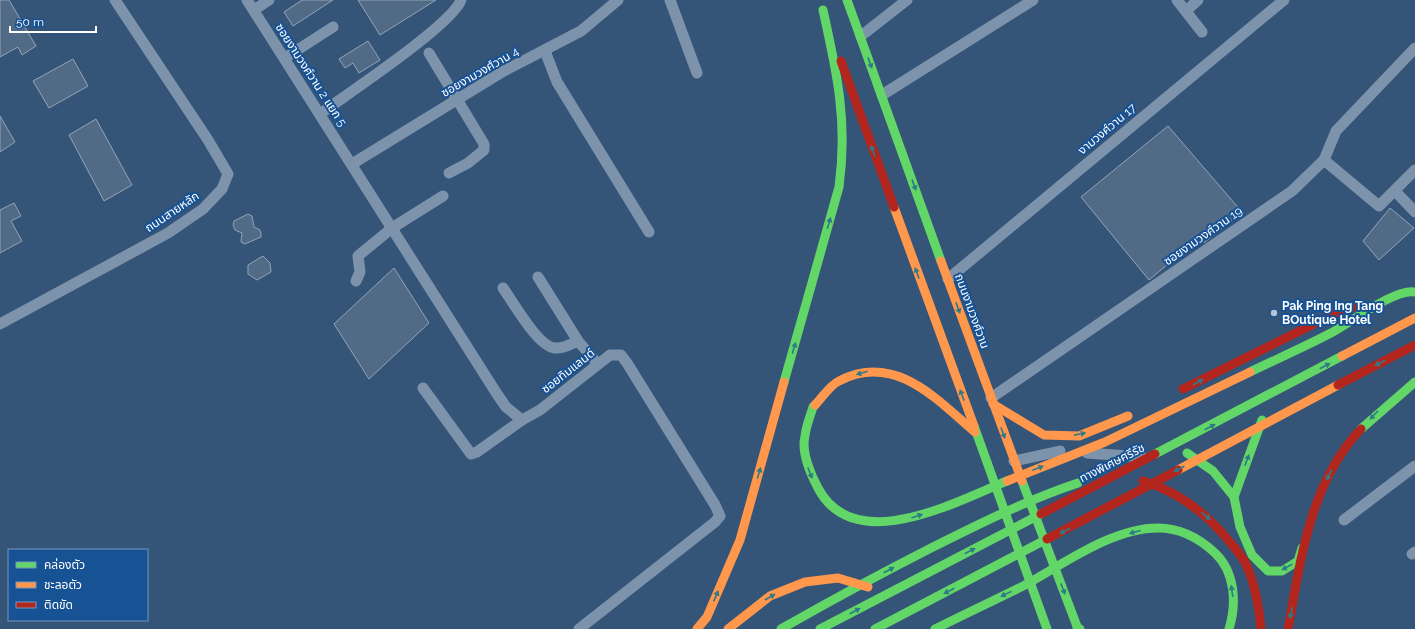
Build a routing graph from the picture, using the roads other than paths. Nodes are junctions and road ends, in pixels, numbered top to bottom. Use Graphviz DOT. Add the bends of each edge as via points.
graph roads {
  1 [pos="115,0"];
  2 [pos="247,0"];
  3 [pos="269,0"];
  4 [pos="461,0"];
  5 [pos="618,0"];
  6 [pos="670,0"];
  7 [pos="820,0"];
  8 [pos="848,0"];
  9 [pos="907,0"];
  10 [pos="1033,0"];
  11 [pos="1177,0"];
  12 [pos="1198,0"];
  13 [pos="1284,0"];
  14 [pos="254,10"];
  15 [pos="823,10"];
  16 [pos="1186,10"];
  17 [pos="333,27"];
  18 [pos="1202,32"];
  19 [pos="861,36"];
  20 [pos="1415,48"];
  21 [pos="545,51"];
  22 [pos="429,53"];
  23 [pos="285,58"];
  24 [pos="698,73"];
  25 [pos="882,95"];
  26 [pos="457,100"];
  27 [pos="320,114"];
  28 [pos="1324,160"];
  29 [pos="352,164"];
  30 [pos="1415,170"];
  31 [pos="449,173"];
  32 [pos="1395,191"];
  33 [pos="443,196"];
  34 [pos="1415,212"];
  35 [pos="392,228"];
  36 [pos="649,232"];
  37 [pos="538,277"];
  38 [pos="948,279"];
  39 [pos="356,281"];
  40 [pos="1411,283"];
  41 [pos="503,288"];
  42 [pos="1415,292"];
  43 [pos="1388,297"];
  44 [pos="1415,318"];
  45 [pos="0,324"];
  46 [pos="1415,329"];
  47 [pos="578,341"];
  48 [pos="1415,345"];
  49 [pos="598,364"];
  50 [pos="1415,382"];
  51 [pos="423,388"];
  52 [pos="1175,393"];
  53 [pos="992,401"];
  54 [pos="1140,411"];
  55 [pos="1265,411"];
  56 [pos="522,420"];
  57 [pos="975,432"];
  58 [pos="1183,449"];
  59 [pos="1014,461"];
  60 [pos="1415,466"];
  61 [pos="1234,497"];
  62 [pos="1344,520"];
  63 [pos="1310,523"];
  64 [pos="1017,547"];
  65 [pos="996,577"];
  66 [pos="898,597"];
  67 [pos="910,601"];
  68 [pos="937,606"];
  69 [pos="1078,628"];
  70 [pos="579,629"];
  71 [pos="697,629"];
  72 [pos="728,629"];
  73 [pos="781,629"];
  74 [pos="820,629"];
  75 [pos="875,629"];
  76 [pos="935,629"];
  77 [pos="1047,629"];
  78 [pos="1229,629"];
  79 [pos="1261,629"];
  80 [pos="1288,629"];
  1 -- 45 [label="street, ถนนสายหลัก" via="228,174 222,189 207,206 168,233"];
  2 -- 14 [label="street, ซอยงามวงศ์วาน 2 แยก 5"];
  3 -- 14 [label="street"];
  4 -- 27 [label="street" via="456,10 412,47"];
  5 -- 21 [label="street, ซอยงามวงศ์วาน 4" via="580,31"];
  6 -- 24 [label="street"];
  7 -- 15 [label="main road"];
  8 -- 19 [label="main road, ถนนงามวงศ์วาน"];
  9 -- 19 [label="street"];
  10 -- 25 [label="street"];
  11 -- 16 [label="street"];
  12 -- 16 [label="street"];
  13 -- 38 [label="street, งามวงศ์วาน 17"];
  14 -- 23 [label="street, ซอยงามวงศ์วาน 2 แยก 5"];
  57 -- 15 [label="main road, one-way"];
  71 -- 15 [label="main road, one-way" via="707,617 740,540 839,187 843,124 840,93"];
  16 -- 18 [label="street"];
  17 -- 23 [label="street"];
  19 -- 25 [label="main road, ถนนงามวงศ์วาน, one-way"];
  20 -- 28 [label="street" via="1336,131"];
  21 -- 26 [label="street, ซอยงามวงศ์วาน 4" via="502,72"];
  21 -- 36 [label="street" via="557,82"];
  22 -- 26 [label="street"];
  23 -- 27 [label="street, ซอยงามวงศ์วาน 2 แยก 5"];
  25 -- 38 [label="main road, ถนนงามวงศ์วาน, one-way"];
  26 -- 29 [label="street, ซอยงามวงศ์วาน 4"];
  26 -- 31 [label="street" via="482,141 484,150 468,163"];
  27 -- 29 [label="street, ซอยงามวงศ์วาน 2 แยก 5"];
  28 -- 32 [label="street" via="1378,206"];
  28 -- 53 [label="street, ซอยงามวงศ์วาน 19" via="1292,191"];
  29 -- 35 [label="street"];
  30 -- 32 [label="street"];
  32 -- 34 [label="street"];
  33 -- 35 [label="street"];
  35 -- 39 [label="street" via="358,256 360,272"];
  35 -- 56 [label="street" via="506,407"];
  37 -- 47 [label="street"];
  38 -- 53 [label="main road, ถนนงามวงศ์วาน, one-way"];
  40 -- 43 [label="main road"];
  41 -- 47 [label="street" via="538,337 548,346 561,347"];
  42 -- 43 [label="main road"];
  52 -- 43 [label="main road, one-way" via="1332,315"];
  57 -- 43 [label="main road, one-way" via="922,387 901,376 869,371 838,381 813,407 804,438 809,472 824,500 844,516 875,523 910,518 1105,442 1331,333"];
  74 -- 44 [label="main road, ทางพิเศษศรีรัช, one-way"];
  46 -- 58 [label="street"];
  47 -- 49 [label="street"];
  48 -- 75 [label="main road, one-way"];
  49 -- 56 [label="street, ซอยทิมแลนด์" via="540,410"];
  49 -- 70 [label="street, ซอยทิมแลนด์" via="610,355 621,355 720,516 716,522"];
  50 -- 63 [label="main road, one-way" via="1379,410 1349,442 1327,477"];
  51 -- 56 [label="street, ซอยทิมแลนด์" via="471,454"];
  53 -- 54 [label="main road, one-way" via="1044,435 1079,436"];
  53 -- 59 [label="main road, ถนนงามวงศ์วาน, one-way"];
  61 -- 55 [label="main road, one-way"];
  57 -- 64 [label="main road"];
  58 -- 59 [label="street" via="1140,457 1061,451"];
  58 -- 61 [label="main road" via="1213,471"];
  59 -- 69 [label="main road, ถนนงามวงศ์วาน, one-way"];
  60 -- 62 [label="street"];
  63 -- 61 [label="main road, one-way" via="1298,561 1282,571 1268,571 1252,555 1240,527"];
  63 -- 80 [label="main road, one-way"];
  64 -- 65 [label="main road"];
  64 -- 77 [label="main road"];
  72 -- 66 [label="main road, one-way" via="770,596 805,582 838,578"];
  67 -- 68 [label="main road" via="923,606"];
  73 -- 79 [label="main road, one-way" via="927,551 1044,494 1079,483 1130,478 1157,484 1181,497 1216,524 1246,562 1260,608"];
  78 -- 76 [label="main road, one-way" via="1232,620 1233,589 1222,561 1205,543 1180,531 1146,529 1112,538"];
}
